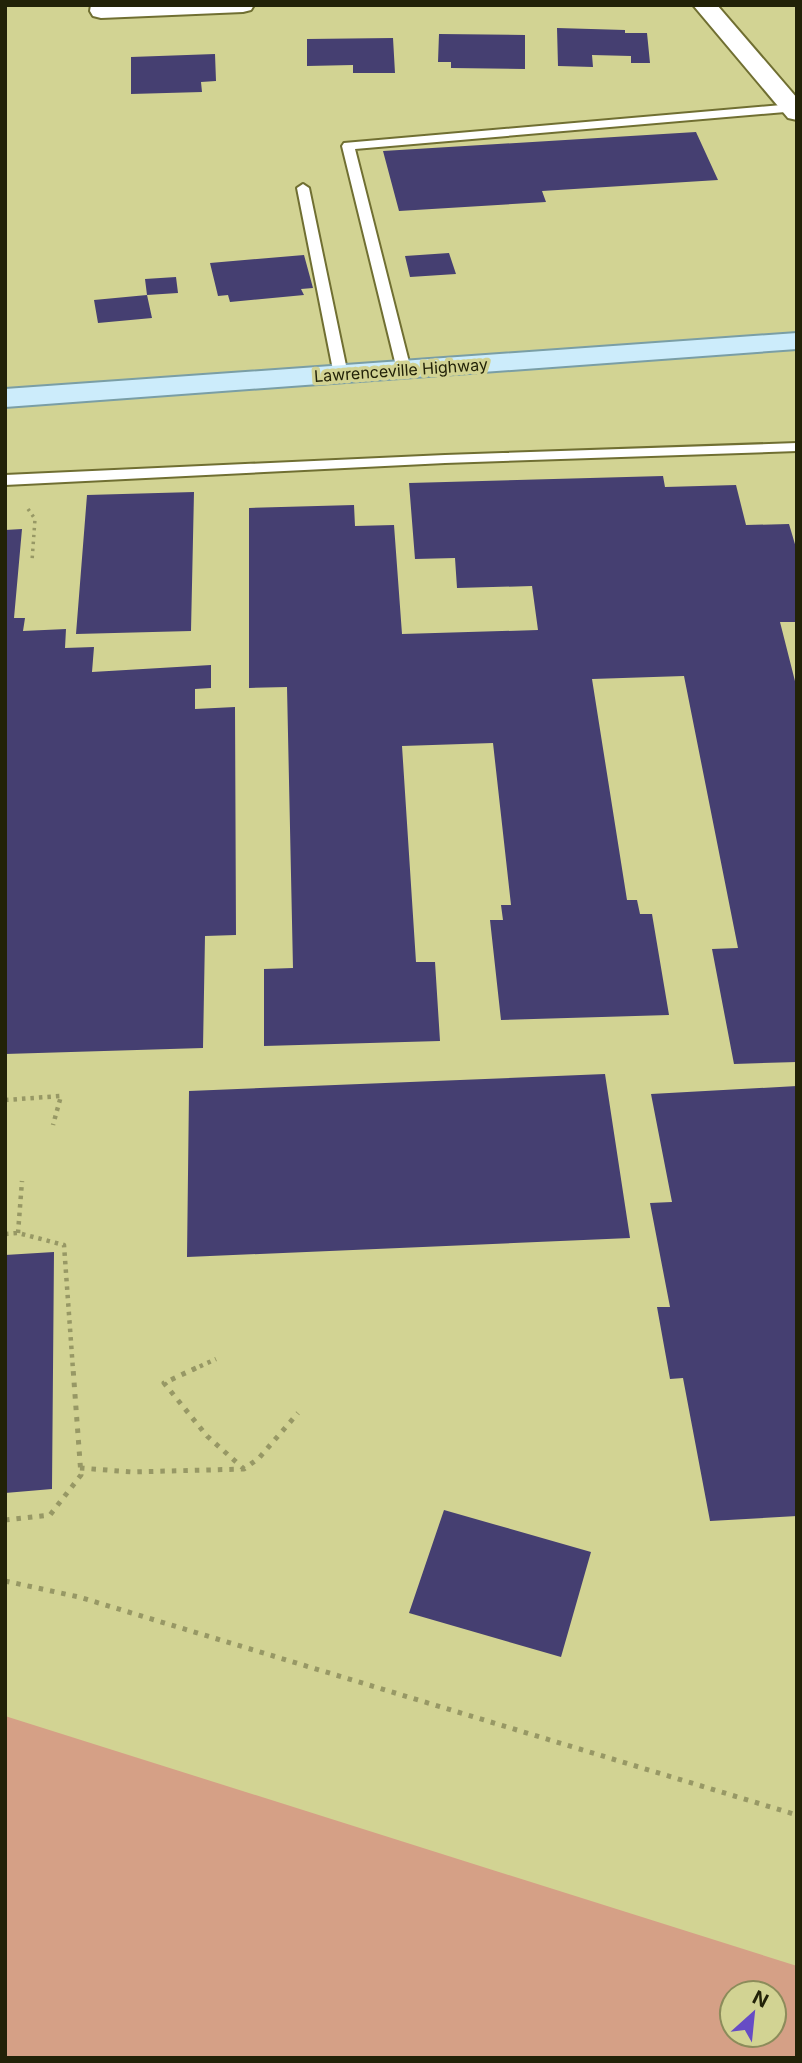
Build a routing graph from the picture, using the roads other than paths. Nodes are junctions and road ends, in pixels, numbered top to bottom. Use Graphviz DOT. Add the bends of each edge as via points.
graph roads {
  1 [pos="243,5"];
  2 [pos="705,5"];
  3 [pos="102,8"];
  4 [pos="795,110"];
  5 [pos="303,188"];
  6 [pos="797,341"];
  7 [pos="404,370"];
  8 [pos="341,375"];
  9 [pos="5,398"];
  10 [pos="797,447"];
  11 [pos="5,480"];
  1 -- 3 [label="street"];
  2 -- 4 [label="street"];
  4 -- 7 [label="lane" via="348,146"];
  5 -- 8 [label="lane"];
  6 -- 7 [label="main road, Lawrenceville Highway"];
  7 -- 8 [label="main road, Lawrenceville Highway"];
  8 -- 9 [label="main road, Lawrenceville Highway"];
  10 -- 11 [label="lane"];
}
